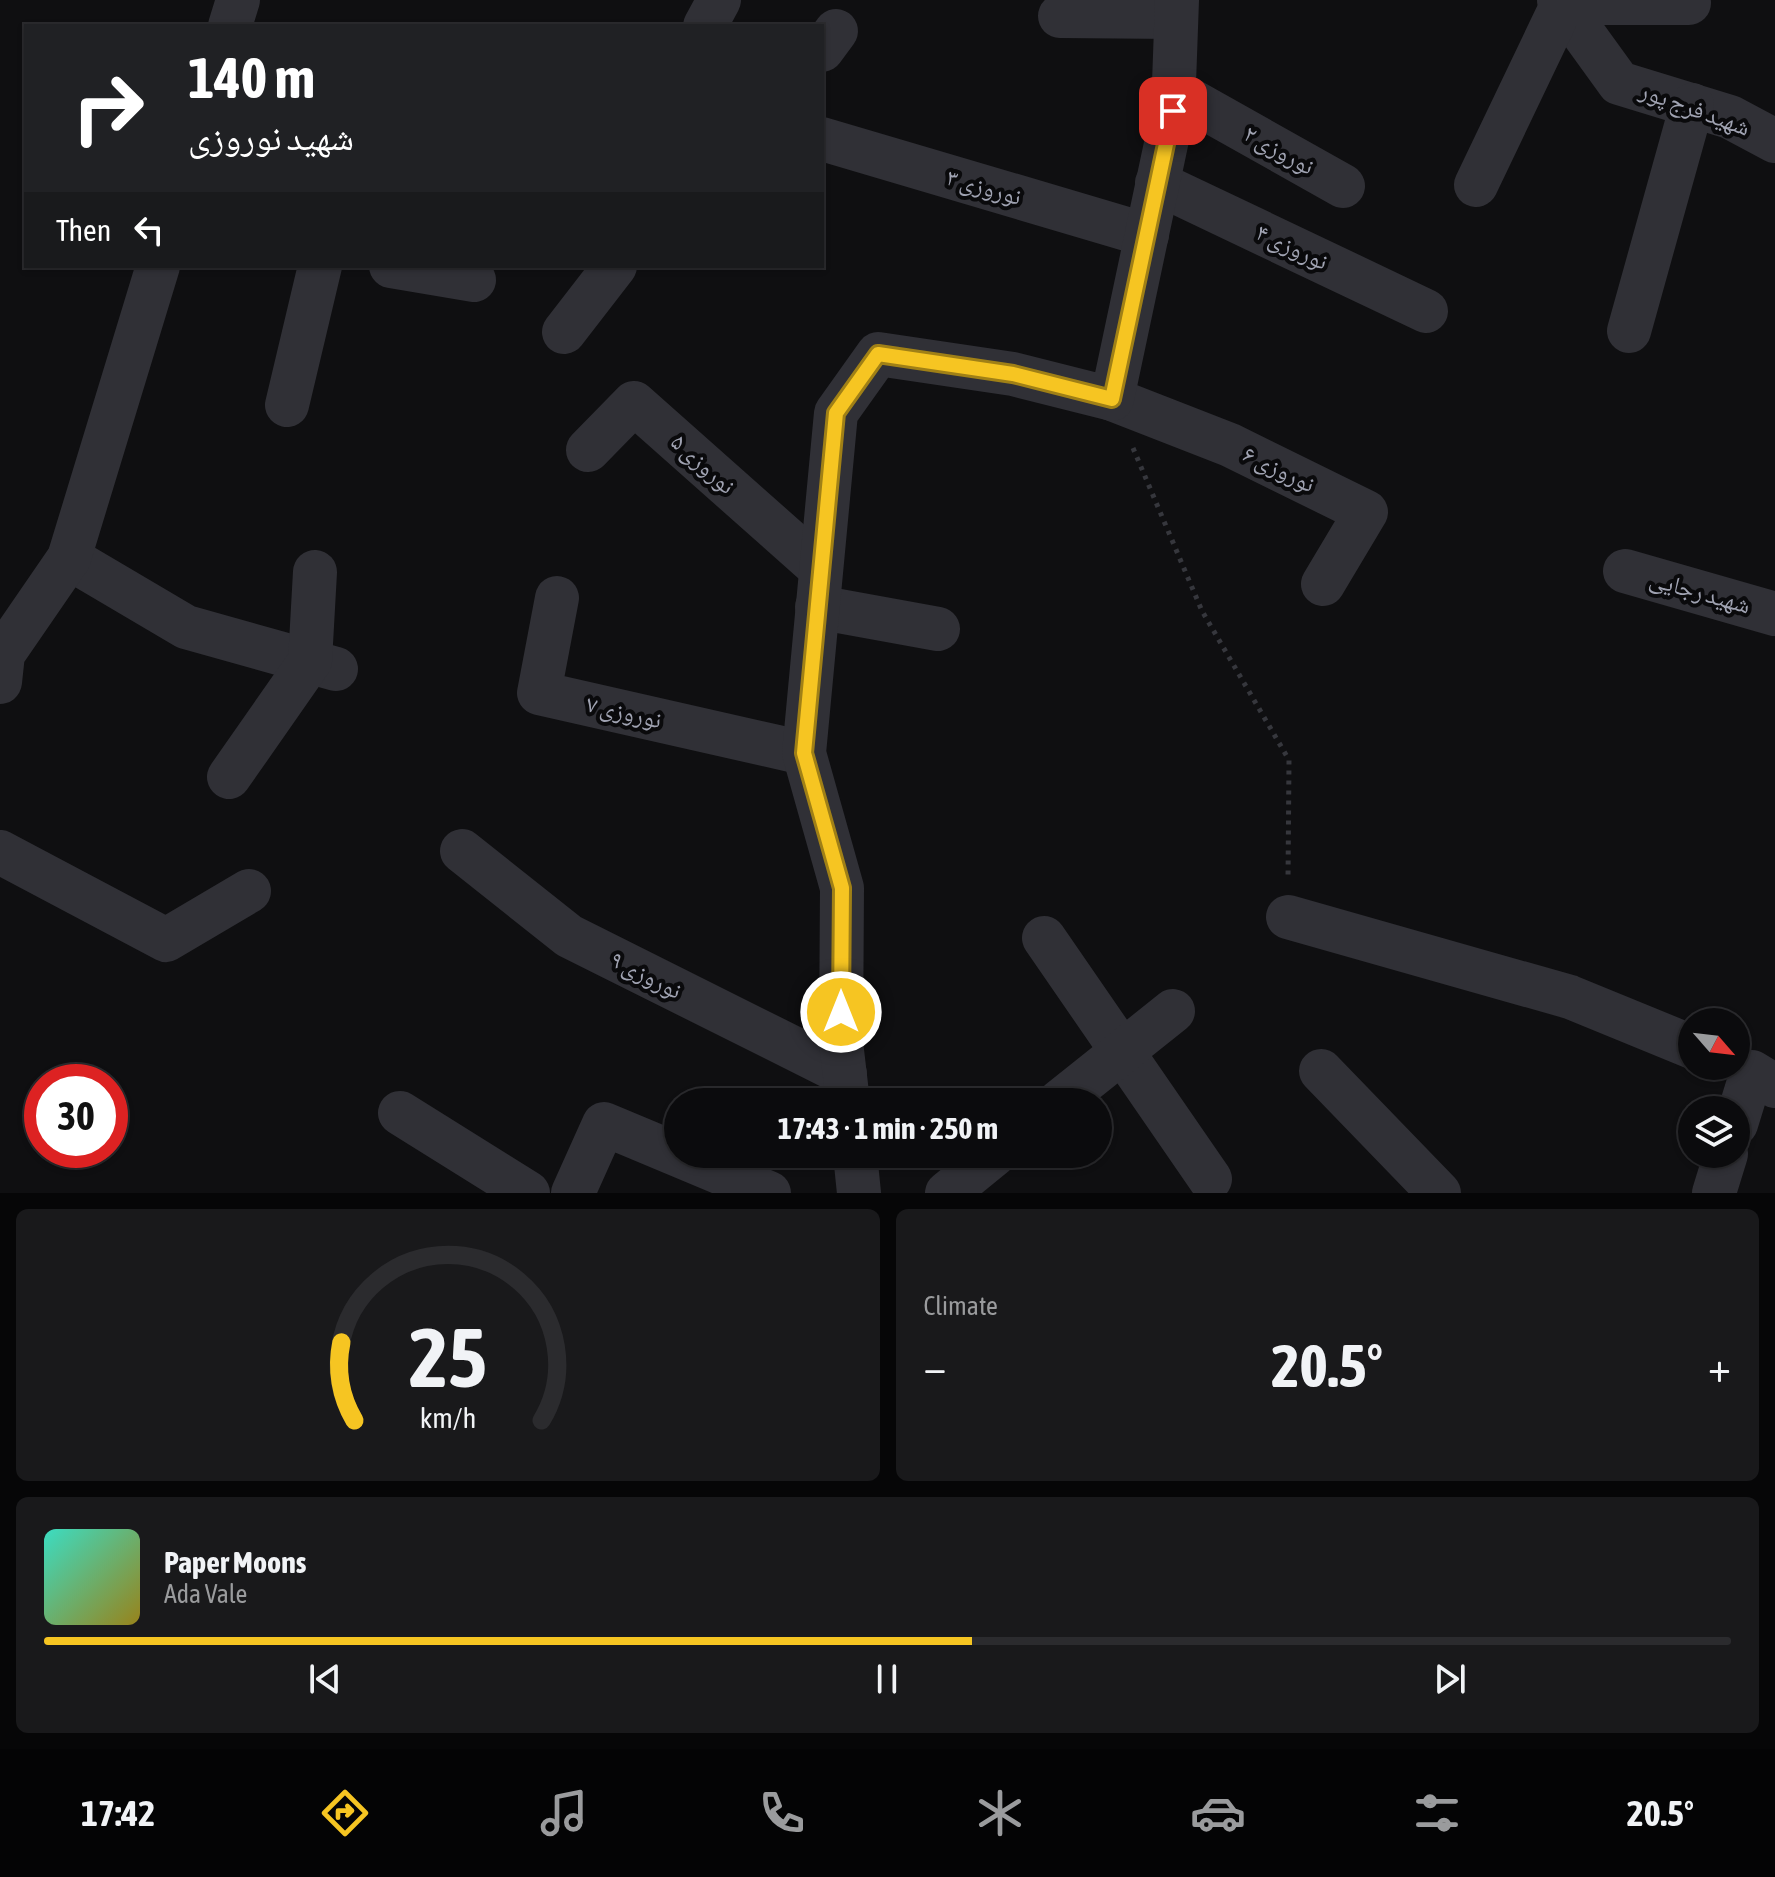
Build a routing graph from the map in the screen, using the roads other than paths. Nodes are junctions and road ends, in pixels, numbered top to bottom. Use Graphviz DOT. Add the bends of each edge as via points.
graph roads {
  1 [pos="238,0"];
  2 [pos="719,0"];
  3 [pos="1561,2"];
  4 [pos="1689,3"];
  5 [pos="1176,8"];
  6 [pos="1060,16"];
  7 [pos="231,24"];
  8 [pos="706,24"];
  9 [pos="1174,91"];
  10 [pos="1692,105"];
  11 [pos="824,140"];
  12 [pos="1775,141"];
  13 [pos="1157,183"];
  14 [pos="1476,185"];
  15 [pos="1343,186"];
  16 [pos="1147,235"];
  17 [pos="157,268"];
  18 [pos="320,268"];
  19 [pos="403,268"];
  20 [pos="613,268"];
  21 [pos="474,280"];
  22 [pos="1426,311"];
  23 [pos="1629,331"];
  24 [pos="564,332"];
  25 [pos="1112,399"];
  26 [pos="287,405"];
  27 [pos="588,450"];
  28 [pos="69,558"];
  29 [pos="1625,571"];
  30 [pos="315,572"];
  31 [pos="1323,584"];
  32 [pos="819,588"];
  33 [pos="557,598"];
  34 [pos="1775,614"];
  35 [pos="938,629"];
  36 [pos="323,665"];
  37 [pos="0,682"];
  38 [pos="804,753"];
  39 [pos="229,777"];
  40 [pos="462,851"];
  41 [pos="0,852"];
  42 [pos="249,891"];
  43 [pos="1288,917"];
  44 [pos="1044,938"];
  45 [pos="1173,1011"];
  46 [pos="1678,1041"];
  47 [pos="1120,1053"];
  48 [pos="1321,1071"];
  49 [pos="1754,1075"];
  50 [pos="847,1088"];
  51 [pos="1076,1088"];
  52 [pos="1746,1096"];
  53 [pos="400,1113"];
  54 [pos="856,1168"];
  55 [pos="978,1168"];
  56 [pos="1722,1168"];
  57 [pos="1210,1179"];
  58 [pos="528,1193"];
  59 [pos="573,1193"];
  60 [pos="769,1193"];
  61 [pos="859,1193"];
  62 [pos="947,1193"];
  63 [pos="1439,1193"];
  64 [pos="1714,1193"];
  1 -- 7 [label="street"];
  2 -- 8 [label="street"];
  3 -- 4 [label="street"];
  3 -- 10 [label="street, شهید فرج پور" via="1619,83"];
  3 -- 14 [label="street"];
  5 -- 6 [label="street"];
  5 -- 9 [label="street"];
  9 -- 13 [label="street"];
  9 -- 15 [label="street, نوروزی ۲"];
  10 -- 12 [label="street, شهید فرج پور" via="1730,117"];
  10 -- 23 [label="street"];
  11 -- 16 [label="street, نوروزی ۳"];
  13 -- 16 [label="street"];
  13 -- 22 [label="street, نوروزی ۴"];
  16 -- 25 [label="street"];
  17 -- 28 [label="street"];
  18 -- 26 [label="street"];
  19 -- 21 [label="street"];
  20 -- 24 [label="street"];
  25 -- 31 [label="street, نوروزی ۶" via="1230,445 1366,512"];
  25 -- 32 [label="street" via="1013,374 878,354 836,413"];
  27 -- 32 [label="street, نوروزی ۵" via="634,403"];
  28 -- 36 [label="street" via="186,627"];
  28 -- 37 [label="street" via="3,654"];
  29 -- 34 [label="street, شهید رجایی"];
  30 -- 36 [label="street"];
  32 -- 35 [label="street"];
  32 -- 38 [label="street"];
  33 -- 38 [label="street, نوروزی ۷" via="539,693"];
  36 -- 39 [label="street"];
  38 -- 50 [label="street" via="842,888 841,1042"];
  40 -- 50 [label="street, نوروزی ۹" via="569,936"];
  41 -- 42 [label="street" via="166,940"];
  43 -- 46 [label="street" via="1570,997"];
  44 -- 47 [label="street"];
  45 -- 47 [label="street"];
  47 -- 51 [label="street"];
  47 -- 57 [label="street"];
  48 -- 63 [label="street"];
  49 -- 52 [label="street"];
  53 -- 58 [label="street"];
  54 -- 61 [label="street"];
  55 -- 62 [label="street"];
  56 -- 64 [label="street"];
  59 -- 60 [label="street" via="604,1124"];
}
